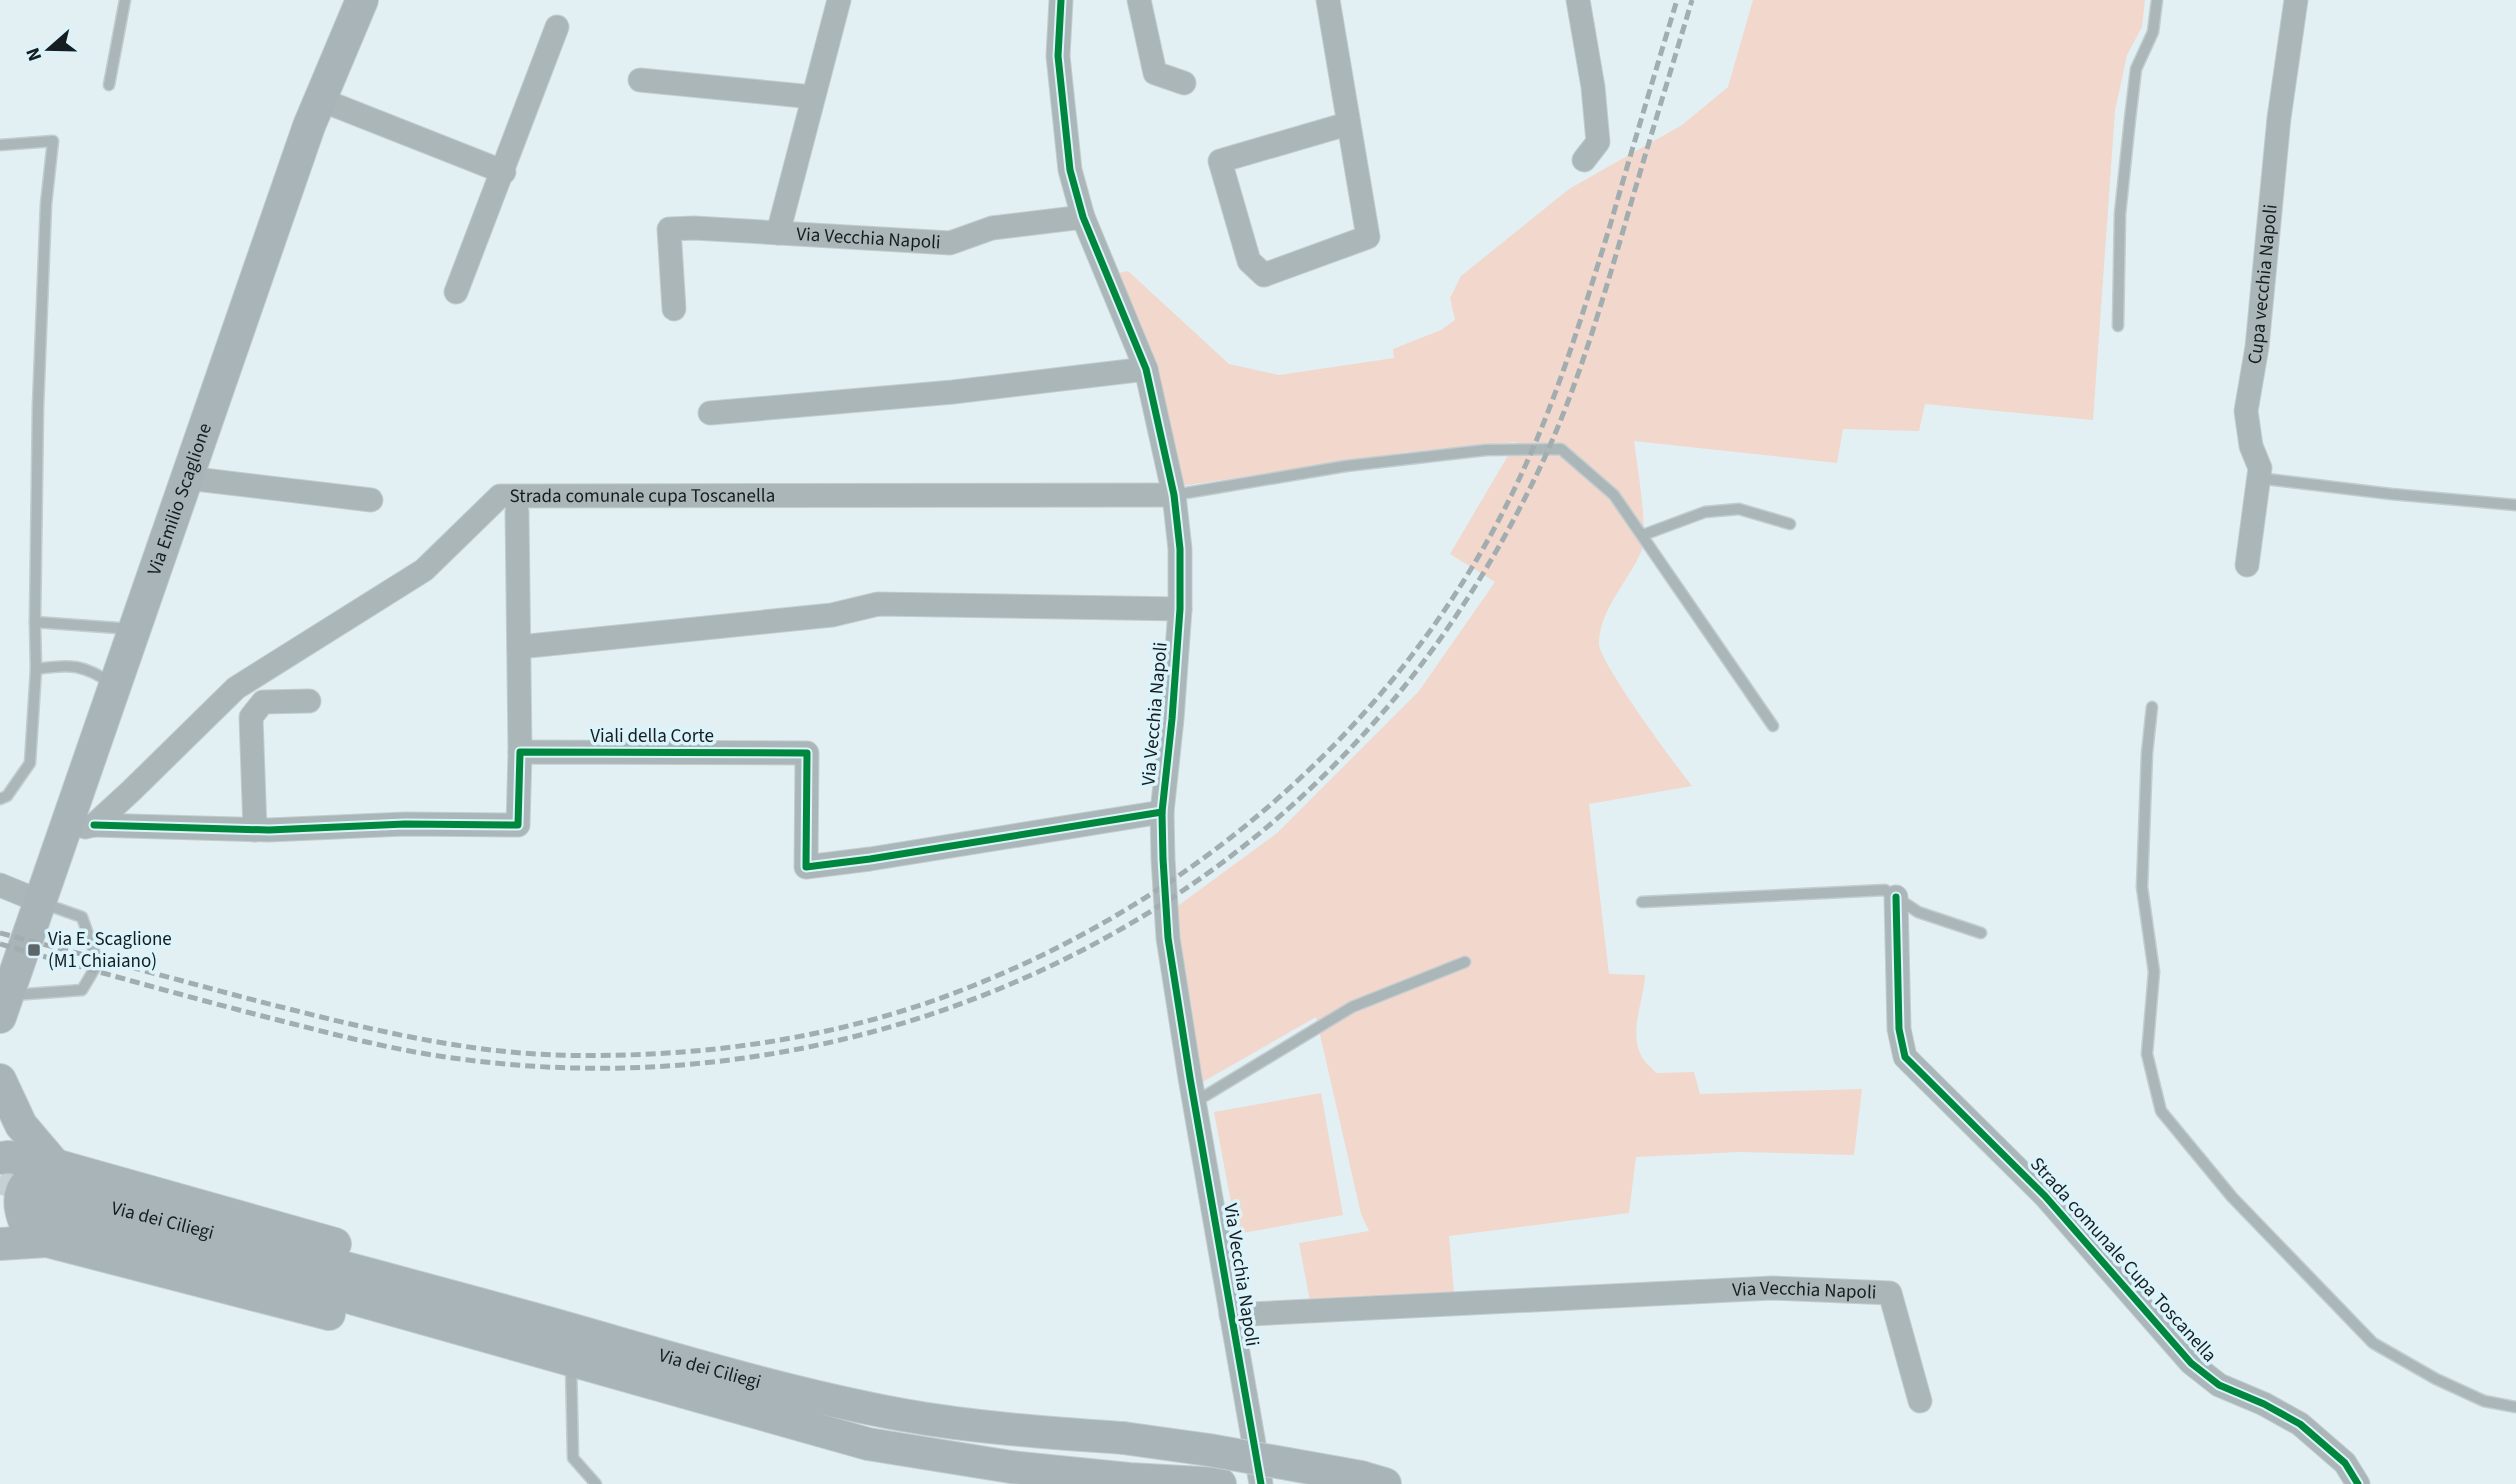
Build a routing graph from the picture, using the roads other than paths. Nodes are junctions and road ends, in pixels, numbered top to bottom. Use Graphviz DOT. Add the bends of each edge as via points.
graph roads {
  1 [pos="125,0"];
  2 [pos="362,0"];
  3 [pos="839,0"];
  4 [pos="1060,0"];
  5 [pos="1139,0"];
  6 [pos="1328,0"];
  7 [pos="1577,0"];
  8 [pos="2157,0"];
  9 [pos="2296,0"];
  10 [pos="557,27"];
  11 [pos="640,80"];
  12 [pos="1184,83"];
  13 [pos="109,85"];
  14 [pos="813,97"];
  15 [pos="319,99"];
  16 [pos="1348,124"];
  17 [pos="0,145"];
  18 [pos="1584,160"];
  19 [pos="504,172"];
  20 [pos="1083,217"];
  21 [pos="778,233"];
  22 [pos="456,292"];
  23 [pos="674,309"];
  24 [pos="2118,326"];
  25 [pos="1146,369"];
  26 [pos="710,413"];
  27 [pos="187,478"];
  28 [pos="2258,478"];
  29 [pos="1174,495"];
  30 [pos="371,500"];
  31 [pos="2516,505"];
  32 [pos="517,512"];
  33 [pos="1790,523"];
  34 [pos="1643,535"];
  35 [pos="2247,565"];
  36 [pos="1180,609"];
  37 [pos="35,622"];
  38 [pos="135,629"];
  39 [pos="519,647"];
  40 [pos="36,669"];
  41 [pos="115,686"];
  42 [pos="309,701"];
  43 [pos="2152,707"];
  44 [pos="1773,726"];
  45 [pos="520,752"];
  46 [pos="0,799"];
  47 [pos="1162,812"];
  48 [pos="94,825"];
  49 [pos="255,830"];
  50 [pos="63,835"];
  51 [pos="0,885"];
  52 [pos="1896,897"];
  53 [pos="39,901"];
  54 [pos="1642,902"];
  55 [pos="1980,933"];
  56 [pos="1465,962"];
  57 [pos="4,1006"];
  58 [pos="0,1080"];
  59 [pos="1194,1103"];
  60 [pos="0,1158"];
  61 [pos="45,1209"];
  62 [pos="0,1220"];
  63 [pos="0,1244"];
  64 [pos="1231,1314"];
  65 [pos="571,1360"];
  66 [pos="1920,1401"];
  67 [pos="2516,1407"];
  68 [pos="1373,1480"];
  69 [pos="596,1484"];
  70 [pos="1220,1484"];
  71 [pos="1261,1484"];
  72 [pos="2357,1484"];
  1 -- 13 [label="lane"];
  2 -- 15 [label="main road, Via Emilio Scaglione"];
  3 -- 14 [label="street, Via Vecchia Napoli"];
  4 -- 20 [label="street, Via Vecchia Napoli" via="1058,56 1070,170"];
  5 -- 12 [label="street" via="1155,73"];
  6 -- 16 [label="street"];
  7 -- 18 [label="street" via="1598,142"];
  8 -- 24 [label="lane" via="2153,32 2136,69 2130,119 2120,215"];
  9 -- 28 [label="street, Cupa vecchia Napoli" via="2246,411 2260,468"];
  10 -- 19 [label="street"];
  11 -- 14 [label="street"];
  14 -- 21 [label="street, Via Vecchia Napoli"];
  15 -- 19 [label="street"];
  15 -- 27 [label="main road, Via Emilio Scaglione"];
  16 -- 16 [label="street" via="1368,237 1264,275 1249,261 1220,161"];
  17 -- 37 [label="lane" via="53,141 38,406"];
  19 -- 22 [label="street"];
  20 -- 21 [label="street, Via Vecchia Napoli" via="992,228 950,243"];
  20 -- 25 [label="street, Via Vecchia Napoli"];
  21 -- 23 [label="street, Via Vecchia Napoli" via="669,229"];
  25 -- 26 [label="street" via="953,392"];
  25 -- 29 [label="street, Via Vecchia Napoli"];
  27 -- 30 [label="street"];
  27 -- 38 [label="main road, Via Emilio Scaglione"];
  28 -- 31 [label="lane"];
  28 -- 35 [label="street, Cupa vecchia Napoli"];
  29 -- 34 [label="lane" via="1359,465 1486,450 1561,449 1614,495"];
  29 -- 36 [label="street, Via Vecchia Napoli"];
  29 -- 48 [label="street, Strada comunale cupa Toscanella" via="500,496 425,570 236,688"];
  32 -- 39 [label="street"];
  33 -- 34 [label="lane" via="1740,509 1704,512"];
  34 -- 44 [label="lane"];
  36 -- 39 [label="street" via="878,604 832,615"];
  36 -- 47 [label="street, Via Vecchia Napoli"];
  37 -- 38 [label="lane"];
  37 -- 40 [label="lane"];
  38 -- 41 [label="main road, Via Emilio Scaglione"];
  39 -- 45 [label="street"];
  40 -- 41 [label="lane" via="69,664 94,671"];
  40 -- 46 [label="lane" via="30,763"];
  41 -- 50 [label="main road, Via Emilio Scaglione"];
  42 -- 49 [label="street" via="263,702 251,717"];
  43 -- 67 [label="lane" via="2142,887 2154,972 2147,1054 2161,1111 2232,1197 2373,1343 2484,1401"];
  45 -- 47 [label="street, Viali della Corte" via="807,753 806,867"];
  45 -- 49 [label="street" via="518,825"];
  47 -- 59 [label="street, Via Vecchia Napoli" via="1168,938"];
  48 -- 49 [label="street"];
  48 -- 50 [label="street, Strada comunale cupa Toscanella"];
  50 -- 53 [label="main road, Via Emilio Scaglione"];
  51 -- 53 [label="street"];
  52 -- 54 [label="lane" via="1885,890"];
  52 -- 55 [label="lane" via="1919,912"];
  52 -- 72 [label="street, Strada comunale Cupa Toscanella" via="1899,1030 1905,1057 2045,1196 2191,1363 2219,1385 2300,1424 2345,1463"];
  53 -- 57 [label="main road, Via Emilio Scaglione"];
  53 -- 57 [label="lane, Via Emilio Scaglione" via="82,918 98,963 82,990"];
  56 -- 59 [label="lane" via="1352,1007"];
  58 -- 61 [label="main road" via="20,1125"];
  59 -- 64 [label="street, Via Vecchia Napoli"];
  60 -- 61 [label="main road" via="9,1157"];
  61 -- 62 [label="main road"];
  61 -- 63 [label="main road"];
  61 -- 65 [label="main road, Via dei Ciliegi" via="424,1339 498,1339"];
  61 -- 68 [label="main road, Via dei Ciliegi, bridge" via="470,1282 531,1318 778,1387 903,1415 1009,1430 1123,1438"];
  64 -- 66 [label="street, Via Vecchia Napoli" via="1772,1288 1890,1293"];
  64 -- 71 [label="street, Via Vecchia Napoli"];
  65 -- 69 [label="lane" via="573,1458"];
  65 -- 70 [label="main road, Via dei Ciliegi" via="868,1444 1011,1467"];
}
